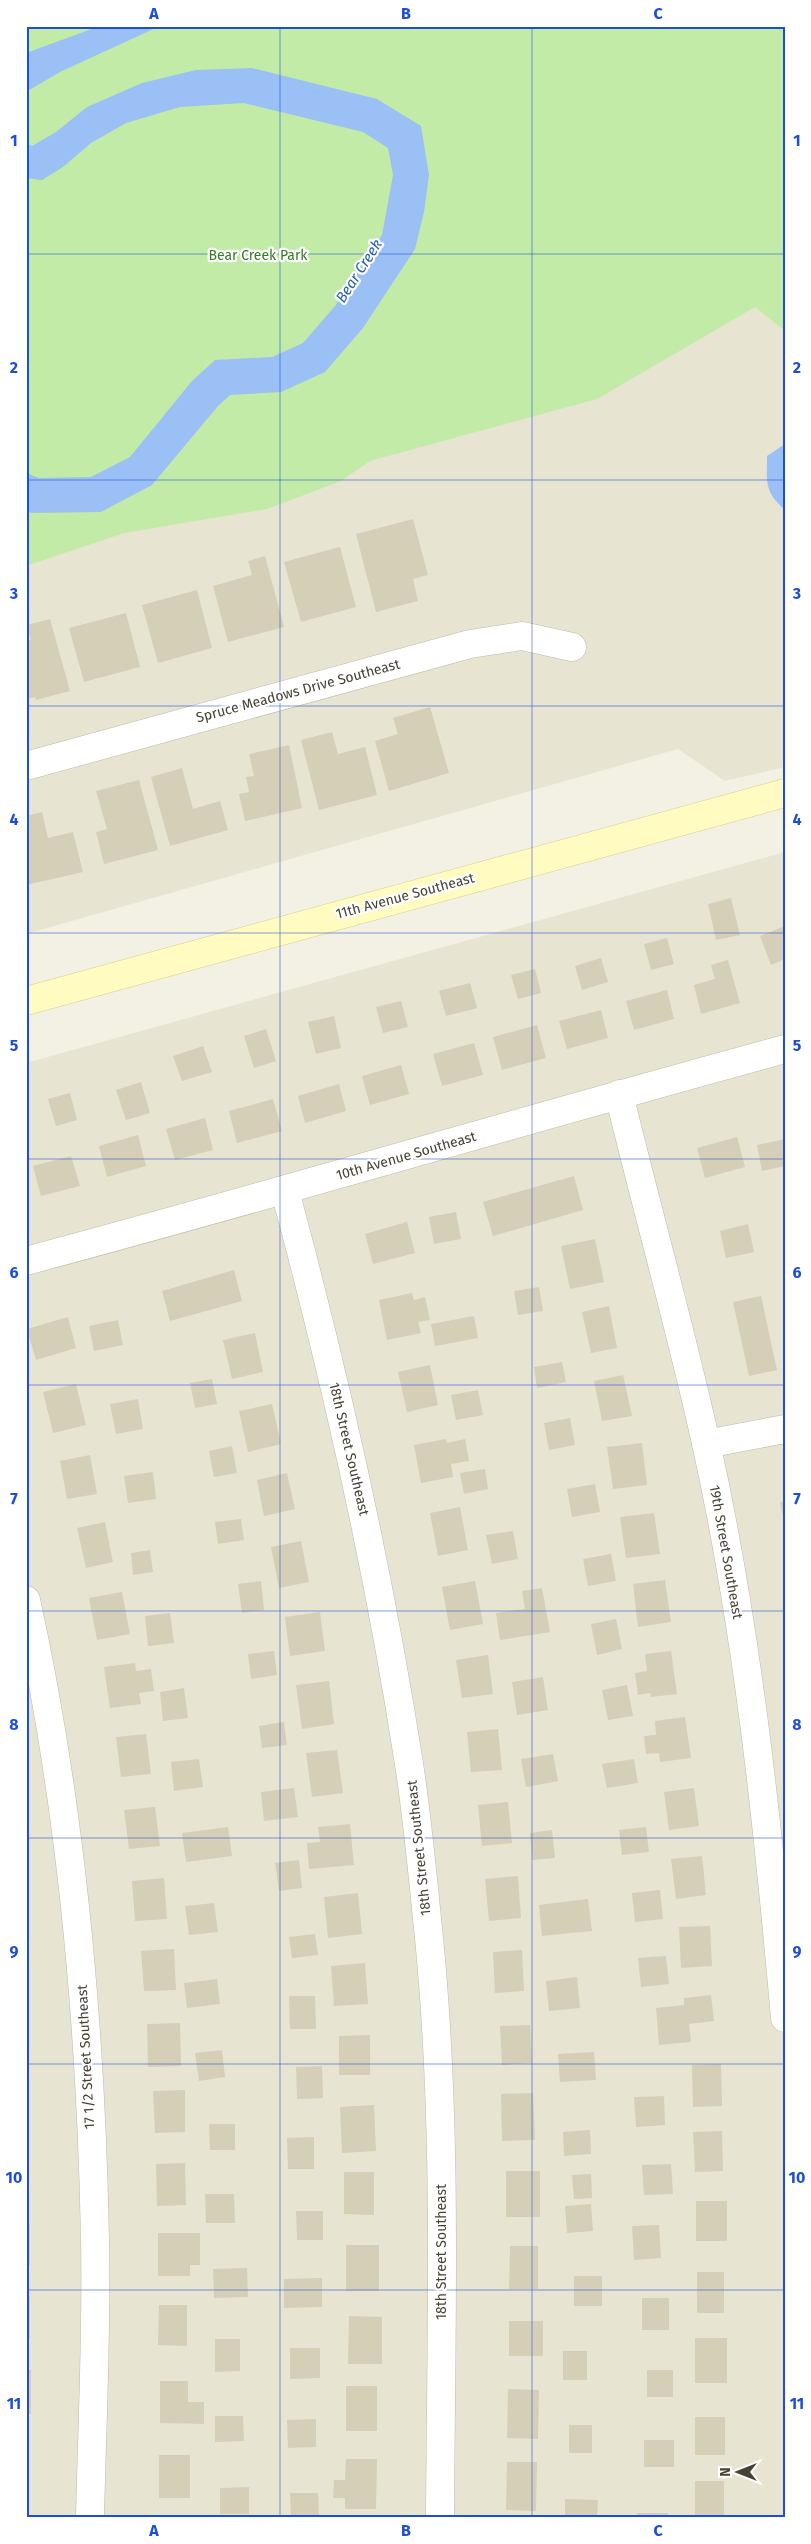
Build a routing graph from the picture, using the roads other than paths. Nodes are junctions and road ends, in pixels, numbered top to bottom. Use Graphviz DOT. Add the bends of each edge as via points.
graph roads {
  1 [pos="572,647"];
  2 [pos="26,766"];
  3 [pos="785,793"];
  4 [pos="26,1001"];
  5 [pos="785,1049"];
  6 [pos="619,1094"];
  7 [pos="285,1191"];
  8 [pos="26,1261"];
  9 [pos="785,1429"];
  10 [pos="706,1444"];
  11 [pos="26,1600"];
  12 [pos="785,2018"];
  13 [pos="90,2518"];
  14 [pos="440,2518"];
  1 -- 2 [label="street, Spruce Meadows Drive Southeast" via="522,636 470,644"];
  3 -- 4 [label="main road, 11th Avenue Southeast"];
  5 -- 6 [label="street, 10th Avenue Southeast"];
  6 -- 7 [label="street, 10th Avenue Southeast"];
  6 -- 10 [label="street, 19th Street Southeast"];
  7 -- 8 [label="street, 10th Avenue Southeast"];
  7 -- 14 [label="street, 18th Street Southeast" via="349,1443 410,1768 429,1942 439,2110 442,2278"];
  9 -- 10 [label="street"];
  10 -- 12 [label="street, 19th Street Southeast" via="741,1634 764,1807"];
  11 -- 13 [label="street, 17 1/2 Street Southeast" via="38,1656 74,1892 84,2003 95,2241"];
}
